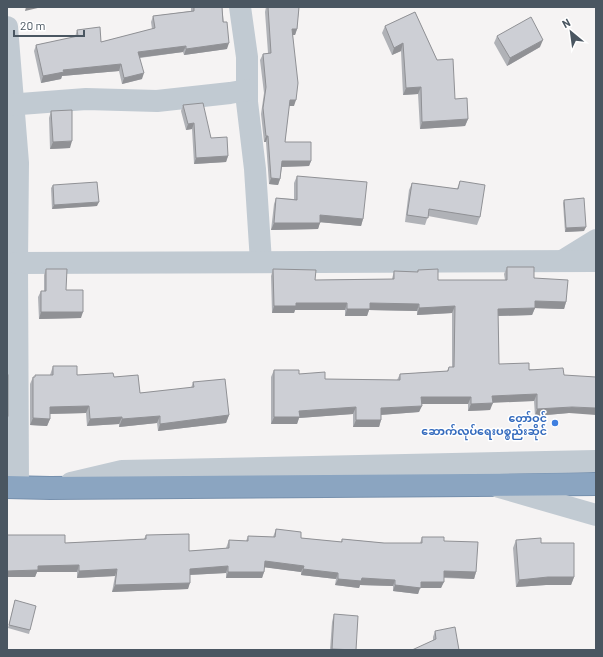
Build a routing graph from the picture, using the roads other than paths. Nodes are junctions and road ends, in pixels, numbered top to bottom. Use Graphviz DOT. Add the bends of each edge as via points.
graph roads {
  1 [pos="240,7"];
  2 [pos="7,27"];
  3 [pos="247,90"];
  4 [pos="10,105"];
  5 [pos="596,240"];
  6 [pos="562,261"];
  7 [pos="596,261"];
  8 [pos="261,262"];
  9 [pos="16,263"];
  10 [pos="596,462"];
  11 [pos="596,484"];
  12 [pos="491,485"];
  13 [pos="12,487"];
  14 [pos="50,488"];
  15 [pos="596,515"];
  1 -- 3 [label="street" via="247,57"];
  2 -- 4 [label="street"];
  3 -- 4 [label="street" via="157,101 86,99"];
  3 -- 8 [label="street" via="256,169"];
  4 -- 9 [label="street" via="18,163"];
  5 -- 6 [label="street"];
  6 -- 7 [label="street"];
  6 -- 8 [label="street"];
  8 -- 9 [label="street"];
  9 -- 13 [label="street"];
  10 -- 14 [label="street" via="122,471"];
  11 -- 12 [label="highway"];
  12 -- 14 [label="highway"];
  12 -- 15 [label="street"];
  13 -- 14 [label="highway"];
}
